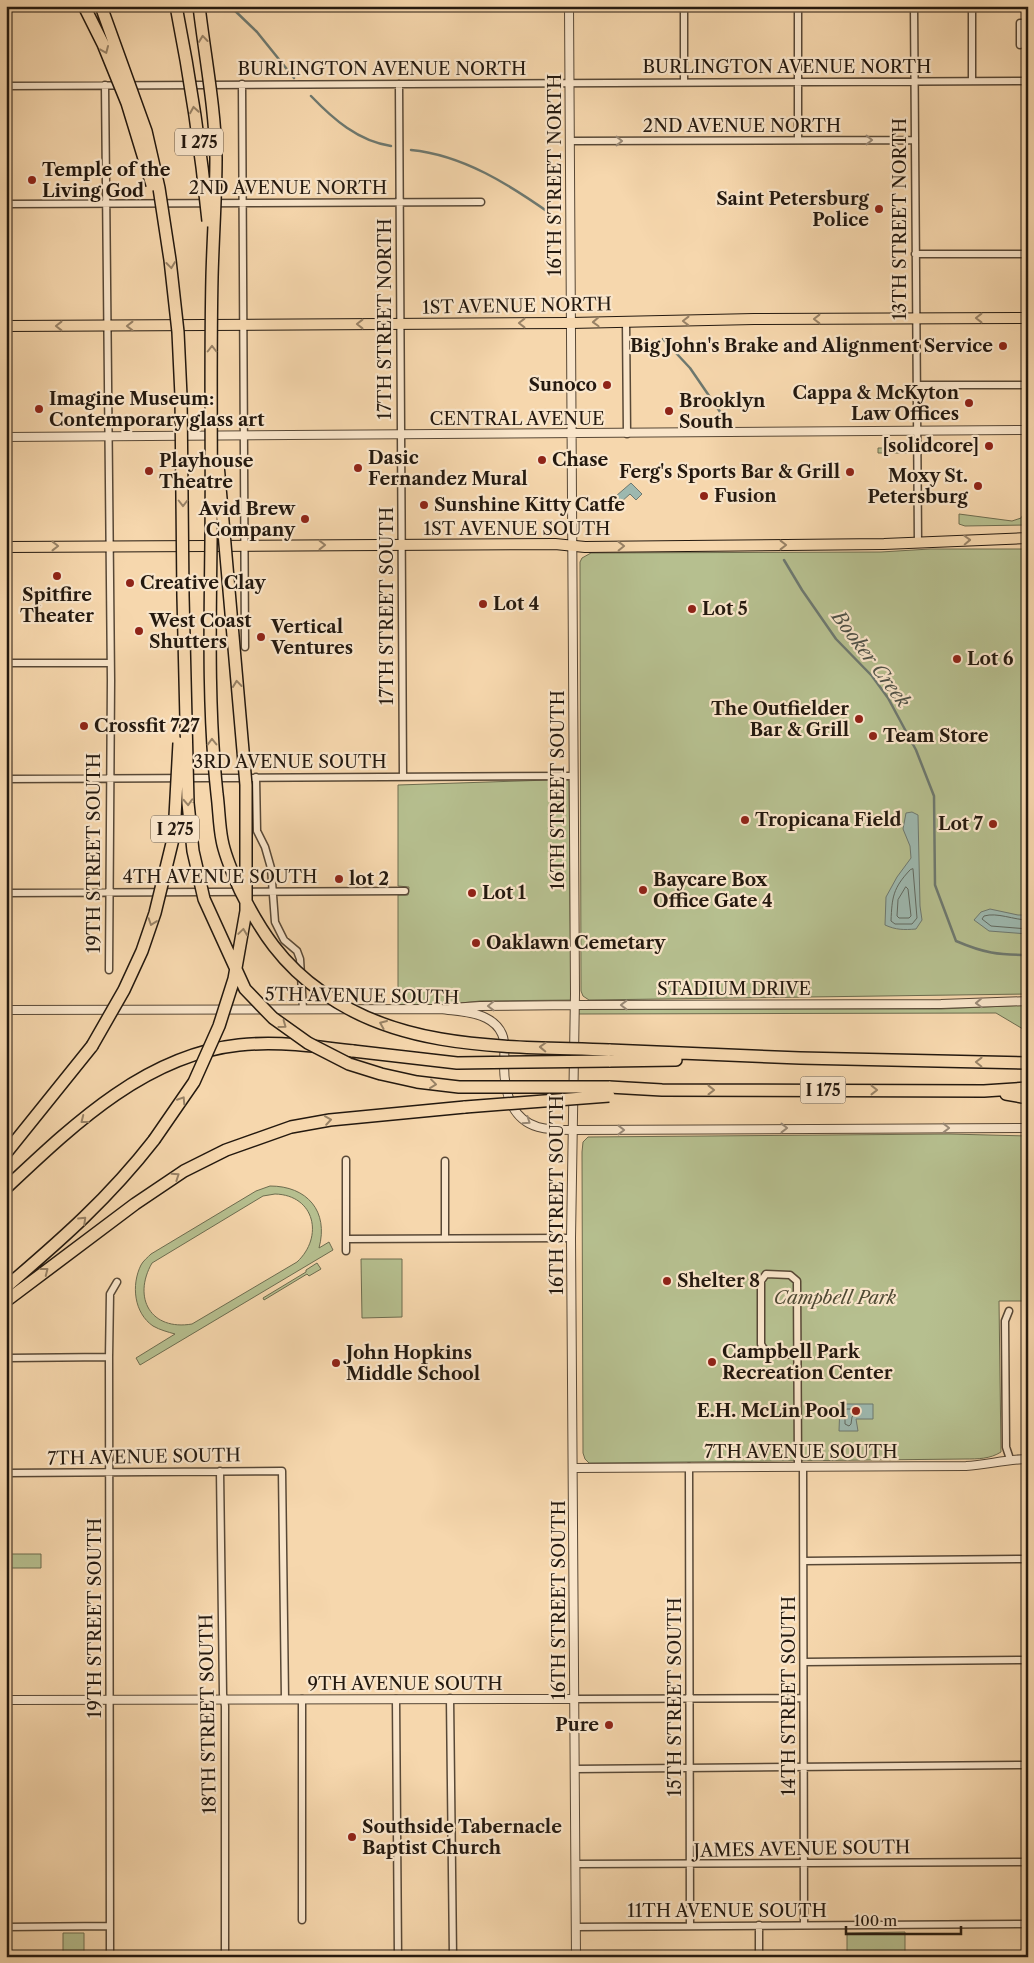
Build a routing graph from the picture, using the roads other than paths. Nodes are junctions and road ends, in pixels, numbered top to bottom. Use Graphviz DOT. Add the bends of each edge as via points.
graph roads {
  1 [pos="84,6"];
  2 [pos="101,6"];
  3 [pos="176,6"];
  4 [pos="199,6"];
  5 [pos="569,6"];
  6 [pos="684,6"];
  7 [pos="798,6"];
  8 [pos="914,6"];
  9 [pos="972,6"];
  10 [pos="1028,23"];
  11 [pos="1020,46"];
  12 [pos="1028,80"];
  13 [pos="914,81"];
  14 [pos="972,81"];
  15 [pos="684,82"];
  16 [pos="798,82"];
  17 [pos="570,83"];
  18 [pos="242,84"];
  19 [pos="399,84"];
  20 [pos="105,85"];
  21 [pos="6,86"];
  22 [pos="798,140"];
  23 [pos="914,140"];
  24 [pos="570,141"];
  25 [pos="400,202"];
  26 [pos="481,202"];
  27 [pos="242,203"];
  28 [pos="6,204"];
  29 [pos="107,204"];
  30 [pos="162,218"];
  31 [pos="915,254"];
  32 [pos="1028,254"];
  33 [pos="212,280"];
  34 [pos="916,318"];
  35 [pos="1028,318"];
  36 [pos="626,321"];
  37 [pos="571,323"];
  38 [pos="400,324"];
  39 [pos="243,325"];
  40 [pos="6,326"];
  41 [pos="107,326"];
  42 [pos="1028,385"];
  43 [pos="916,386"];
  44 [pos="212,398"];
  45 [pos="1028,430"];
  46 [pos="916,431"];
  47 [pos="571,434"];
  48 [pos="627,434"];
  49 [pos="401,435"];
  50 [pos="108,436"];
  51 [pos="244,436"];
  52 [pos="6,437"];
  53 [pos="1028,538"];
  54 [pos="918,542"];
  55 [pos="401,544"];
  56 [pos="244,545"];
  57 [pos="572,545"];
  58 [pos="109,546"];
  59 [pos="6,547"];
  60 [pos="183,596"];
  61 [pos="245,647"];
  62 [pos="6,663"];
  63 [pos="109,663"];
  64 [pos="403,776"];
  65 [pos="573,776"];
  66 [pos="256,777"];
  67 [pos="109,778"];
  68 [pos="6,779"];
  69 [pos="405,891"];
  70 [pos="274,892"];
  71 [pos="110,893"];
  72 [pos="6,894"];
  73 [pos="109,970"];
  74 [pos="1028,1001"];
  75 [pos="575,1005"];
  76 [pos="303,1009"];
  77 [pos="441,1009"];
  78 [pos="6,1010"];
  79 [pos="609,1056"];
  80 [pos="1028,1063"];
  81 [pos="1028,1088"];
  82 [pos="984,1090"];
  83 [pos="609,1091"];
  84 [pos="1028,1098"];
  85 [pos="1028,1128"];
  86 [pos="572,1130"];
  87 [pos="6,1153"];
  88 [pos="346,1160"];
  89 [pos="445,1161"];
  90 [pos="6,1188"];
  91 [pos="446,1238"];
  92 [pos="571,1238"];
  93 [pos="346,1240"];
  94 [pos="346,1251"];
  95 [pos="117,1282"];
  96 [pos="6,1287"];
  97 [pos="6,1301"];
  98 [pos="1009,1311"];
  99 [pos="798,1354"];
  100 [pos="109,1357"];
  101 [pos="9,1358"];
  102 [pos="1010,1459"];
  103 [pos="1028,1459"];
  104 [pos="801,1466"];
  105 [pos="689,1467"];
  106 [pos="573,1468"];
  107 [pos="220,1471"];
  108 [pos="6,1473"];
  109 [pos="110,1473"];
  110 [pos="1028,1560"];
  111 [pos="804,1561"];
  112 [pos="1028,1660"];
  113 [pos="804,1662"];
  114 [pos="450,1698"];
  115 [pos="804,1698"];
  116 [pos="285,1699"];
  117 [pos="302,1699"];
  118 [pos="396,1699"];
  119 [pos="574,1699"];
  120 [pos="6,1700"];
  121 [pos="110,1700"];
  122 [pos="223,1700"];
  123 [pos="690,1700"];
  124 [pos="1028,1765"];
  125 [pos="804,1767"];
  126 [pos="690,1768"];
  127 [pos="576,1769"];
  128 [pos="1028,1862"];
  129 [pos="576,1864"];
  130 [pos="805,1864"];
  131 [pos="690,1865"];
  132 [pos="302,1920"];
  133 [pos="1028,1924"];
  134 [pos="759,1925"];
  135 [pos="804,1925"];
  136 [pos="6,1926"];
  137 [pos="110,1926"];
  138 [pos="690,1926"];
  139 [pos="576,1927"];
  140 [pos="110,1957"];
  141 [pos="225,1957"];
  142 [pos="398,1957"];
  143 [pos="454,1957"];
  144 [pos="576,1957"];
  145 [pos="759,1957"];
  1 -- 30 [label="highway, one-way, bridge" via="127,103"];
  2 -- 30 [label="highway, I 275, bridge" via="146,131"];
  33 -- 3 [label="highway, I 275, one-way, bridge" via="197,124"];
  33 -- 4 [label="highway, one-way, bridge" via="216,158"];
  5 -- 17 [label="street, 16TH STREET NORTH"];
  6 -- 15 [label="street"];
  7 -- 16 [label="street"];
  8 -- 13 [label="street, 13TH STREET NORTH"];
  9 -- 14 [label="street"];
  10 -- 11 [label="street" via="1020,23"];
  12 -- 14 [label="street, BURLINGTON AVENUE NORTH"];
  13 -- 14 [label="street, BURLINGTON AVENUE NORTH"];
  13 -- 16 [label="street, BURLINGTON AVENUE NORTH"];
  13 -- 23 [label="street, 13TH STREET NORTH"];
  15 -- 16 [label="street, BURLINGTON AVENUE NORTH"];
  15 -- 17 [label="street, BURLINGTON AVENUE NORTH"];
  16 -- 22 [label="street"];
  17 -- 19 [label="street, BURLINGTON AVENUE NORTH"];
  17 -- 24 [label="street, 16TH STREET NORTH"];
  18 -- 19 [label="street, BURLINGTON AVENUE NORTH"];
  18 -- 20 [label="street, BURLINGTON AVENUE NORTH"];
  18 -- 27 [label="street"];
  19 -- 25 [label="street, 17TH STREET NORTH"];
  20 -- 21 [label="street, BURLINGTON AVENUE NORTH"];
  20 -- 29 [label="street, 19TH STREET SOUTH"];
  22 -- 23 [label="street, 2ND AVENUE NORTH, one-way"];
  24 -- 22 [label="street, 2ND AVENUE NORTH, one-way"];
  23 -- 31 [label="street, 13TH STREET NORTH"];
  24 -- 37 [label="street, 16TH STREET NORTH"];
  25 -- 26 [label="street, 2ND AVENUE NORTH"];
  25 -- 27 [label="street, 2ND AVENUE NORTH"];
  25 -- 38 [label="street, 17TH STREET NORTH"];
  27 -- 29 [label="street, 2ND AVENUE NORTH"];
  27 -- 39 [label="street"];
  28 -- 29 [label="street, 2ND AVENUE NORTH"];
  29 -- 41 [label="street, 19TH STREET SOUTH"];
  30 -- 60 [label="highway, I 275, one-way, bridge" via="178,332"];
  31 -- 32 [label="street"];
  31 -- 34 [label="street, 13TH STREET NORTH"];
  44 -- 33 [label="highway, I 275, one-way, bridge"];
  35 -- 34 [label="main road, 1ST AVENUE NORTH, one-way"];
  34 -- 36 [label="main road, 1ST AVENUE NORTH, one-way"];
  34 -- 43 [label="street, 13TH STREET NORTH"];
  36 -- 37 [label="main road, 1ST AVENUE NORTH, one-way"];
  36 -- 48 [label="street"];
  37 -- 38 [label="main road, 1ST AVENUE NORTH, one-way"];
  37 -- 47 [label="street, 16TH STREET NORTH"];
  38 -- 39 [label="main road, 1ST AVENUE NORTH, one-way"];
  38 -- 49 [label="street, 17TH STREET NORTH"];
  39 -- 41 [label="main road, 1ST AVENUE NORTH, one-way"];
  39 -- 51 [label="street"];
  41 -- 40 [label="main road, 1ST AVENUE NORTH, one-way"];
  41 -- 50 [label="street, 19TH STREET SOUTH"];
  42 -- 43 [label="street"];
  43 -- 46 [label="street, 13TH STREET NORTH"];
  79 -- 44 [label="highway, one-way, bridge" via="423,1036 390,1027 322,992 268,941 235,878 222,842 212,749"];
  96 -- 44 [label="highway, I 275, one-way, bridge" via="105,1199 154,1140 194,1082 219,1026 234,980 246,911 246,785"];
  45 -- 46 [label="street, CENTRAL AVENUE"];
  46 -- 48 [label="street, CENTRAL AVENUE"];
  46 -- 54 [label="street, 13TH STREET NORTH"];
  47 -- 48 [label="street, CENTRAL AVENUE"];
  47 -- 49 [label="street, CENTRAL AVENUE"];
  47 -- 57 [label="street, 16TH STREET SOUTH"];
  49 -- 51 [label="street, CENTRAL AVENUE"];
  49 -- 55 [label="street, 17TH STREET SOUTH"];
  50 -- 51 [label="street, CENTRAL AVENUE"];
  50 -- 52 [label="street, CENTRAL AVENUE"];
  50 -- 58 [label="street, 19TH STREET SOUTH"];
  51 -- 56 [label="street"];
  54 -- 53 [label="main road, 1ST AVENUE SOUTH, one-way"];
  57 -- 54 [label="main road, 1ST AVENUE SOUTH, one-way"];
  56 -- 55 [label="main road, 1ST AVENUE SOUTH, one-way"];
  55 -- 57 [label="main road, 1ST AVENUE SOUTH"];
  55 -- 64 [label="street, 17TH STREET SOUTH"];
  56 -- 58 [label="main road, 1ST AVENUE SOUTH"];
  56 -- 61 [label="street"];
  57 -- 65 [label="street, 16TH STREET SOUTH"];
  59 -- 58 [label="main road, 1ST AVENUE SOUTH, one-way"];
  58 -- 63 [label="street, 19TH STREET SOUTH"];
  60 -- 83 [label="highway, one-way, bridge" via="188,803 193,852 204,899 245,989 273,1018 308,1043 349,1064 381,1074 459,1087"];
  60 -- 87 [label="highway, I 275, one-way, bridge" via="174,835 155,913 124,990 92,1046"];
  62 -- 63 [label="street"];
  63 -- 67 [label="street, 19TH STREET SOUTH"];
  64 -- 65 [label="street, 3RD AVENUE SOUTH"];
  64 -- 66 [label="street, 3RD AVENUE SOUTH"];
  65 -- 75 [label="street, 16TH STREET SOUTH"];
  66 -- 67 [label="street, 3RD AVENUE SOUTH"];
  66 -- 70 [label="street" via="257,831 271,868"];
  67 -- 68 [label="street, 3RD AVENUE SOUTH"];
  67 -- 71 [label="street, 19TH STREET SOUTH"];
  69 -- 70 [label="street, 4TH AVENUE SOUTH"];
  70 -- 71 [label="street, 4TH AVENUE SOUTH"];
  70 -- 76 [label="street" via="279,933 300,958"];
  71 -- 72 [label="street, 4TH AVENUE SOUTH"];
  71 -- 73 [label="street, 19TH STREET SOUTH"];
  74 -- 75 [label="street, STADIUM DRIVE, one-way"];
  75 -- 77 [label="street, STADIUM DRIVE, one-way"];
  75 -- 86 [label="street, 16TH STREET SOUTH"];
  76 -- 77 [label="street, 5TH AVENUE SOUTH"];
  76 -- 78 [label="street, 5TH AVENUE SOUTH"];
  77 -- 86 [label="street, 5TH AVENUE SOUTH, one-way" via="485,1017 496,1025 504,1041 504,1083 516,1113 536,1127"];
  80 -- 79 [label="highway, I 175, one-way"];
  79 -- 90 [label="highway, one-way, bridge" via="457,1063 306,1045 238,1045 192,1056 153,1072 122,1090"];
  81 -- 82 [label="highway, I 175"];
  83 -- 82 [label="highway, I 175, one-way"];
  82 -- 84 [label="highway"];
  97 -- 83 [label="highway, one-way, bridge" via="184,1171 226,1150 291,1127 330,1120"];
  86 -- 85 [label="street, 5TH AVENUE SOUTH, one-way"];
  86 -- 92 [label="street, 16TH STREET SOUTH"];
  88 -- 93 [label="street"];
  89 -- 91 [label="street"];
  91 -- 92 [label="street"];
  91 -- 93 [label="street"];
  92 -- 106 [label="street, 16TH STREET SOUTH"];
  93 -- 94 [label="street"];
  95 -- 100 [label="street, 19TH STREET SOUTH" via="110,1294"];
  98 -- 102 [label="street" via="1005,1330 1006,1447"];
  99 -- 99 [label="street, 14TH STREET SOUTH" via="768,1353 761,1344 761,1281 766,1274 790,1275 797,1280"];
  99 -- 104 [label="street, 14TH STREET SOUTH"];
  100 -- 101 [label="street"];
  100 -- 109 [label="street, 19TH STREET SOUTH"];
  102 -- 103 [label="street, 7TH AVENUE SOUTH"];
  102 -- 104 [label="street, 7TH AVENUE SOUTH" via="972,1466"];
  104 -- 105 [label="street, 7TH AVENUE SOUTH"];
  104 -- 111 [label="street, 14TH STREET SOUTH"];
  105 -- 106 [label="street, 7TH AVENUE SOUTH"];
  105 -- 123 [label="street, 15TH STREET SOUTH"];
  106 -- 119 [label="street, 16TH STREET SOUTH"];
  107 -- 109 [label="street, 7TH AVENUE SOUTH"];
  107 -- 116 [label="street, 7TH AVENUE SOUTH" via="282,1471"];
  107 -- 122 [label="street, 18TH STREET SOUTH"];
  108 -- 109 [label="street, 7TH AVENUE SOUTH"];
  109 -- 121 [label="street, 19TH STREET SOUTH"];
  110 -- 111 [label="street"];
  111 -- 113 [label="street, 14TH STREET SOUTH"];
  112 -- 113 [label="street"];
  113 -- 115 [label="street, 14TH STREET SOUTH"];
  114 -- 118 [label="street, 9TH AVENUE SOUTH"];
  114 -- 119 [label="street, 9TH AVENUE SOUTH"];
  114 -- 143 [label="street"];
  115 -- 123 [label="street, 9TH AVENUE SOUTH"];
  115 -- 125 [label="street, 14TH STREET SOUTH"];
  116 -- 117 [label="street, 9TH AVENUE SOUTH"];
  116 -- 122 [label="street, 9TH AVENUE SOUTH"];
  117 -- 118 [label="street, 9TH AVENUE SOUTH"];
  117 -- 132 [label="street"];
  118 -- 142 [label="street"];
  119 -- 123 [label="street, 9TH AVENUE SOUTH"];
  119 -- 127 [label="street, 16TH STREET SOUTH"];
  120 -- 121 [label="street, 9TH AVENUE SOUTH"];
  121 -- 122 [label="street, 9TH AVENUE SOUTH"];
  121 -- 137 [label="street, 19TH STREET SOUTH"];
  122 -- 141 [label="street, 18TH STREET SOUTH"];
  123 -- 126 [label="street, 15TH STREET SOUTH"];
  124 -- 125 [label="street"];
  125 -- 126 [label="street"];
  125 -- 130 [label="street, 14TH STREET SOUTH"];
  126 -- 127 [label="street"];
  126 -- 131 [label="street, 15TH STREET SOUTH"];
  127 -- 129 [label="street, 16TH STREET SOUTH"];
  128 -- 130 [label="street, JAMES AVENUE SOUTH"];
  129 -- 131 [label="street, JAMES AVENUE SOUTH"];
  129 -- 139 [label="street, 16TH STREET SOUTH"];
  130 -- 131 [label="street, JAMES AVENUE SOUTH"];
  130 -- 135 [label="street, 14TH STREET SOUTH"];
  131 -- 138 [label="street, 15TH STREET SOUTH"];
  133 -- 135 [label="street, 11TH AVENUE SOUTH"];
  134 -- 135 [label="street, 11TH AVENUE SOUTH"];
  134 -- 138 [label="street, 11TH AVENUE SOUTH"];
  134 -- 145 [label="street"];
  136 -- 137 [label="street"];
  137 -- 140 [label="street, 19TH STREET SOUTH"];
  138 -- 139 [label="street, 11TH AVENUE SOUTH"];
  139 -- 144 [label="street, 16TH STREET SOUTH"];
}
